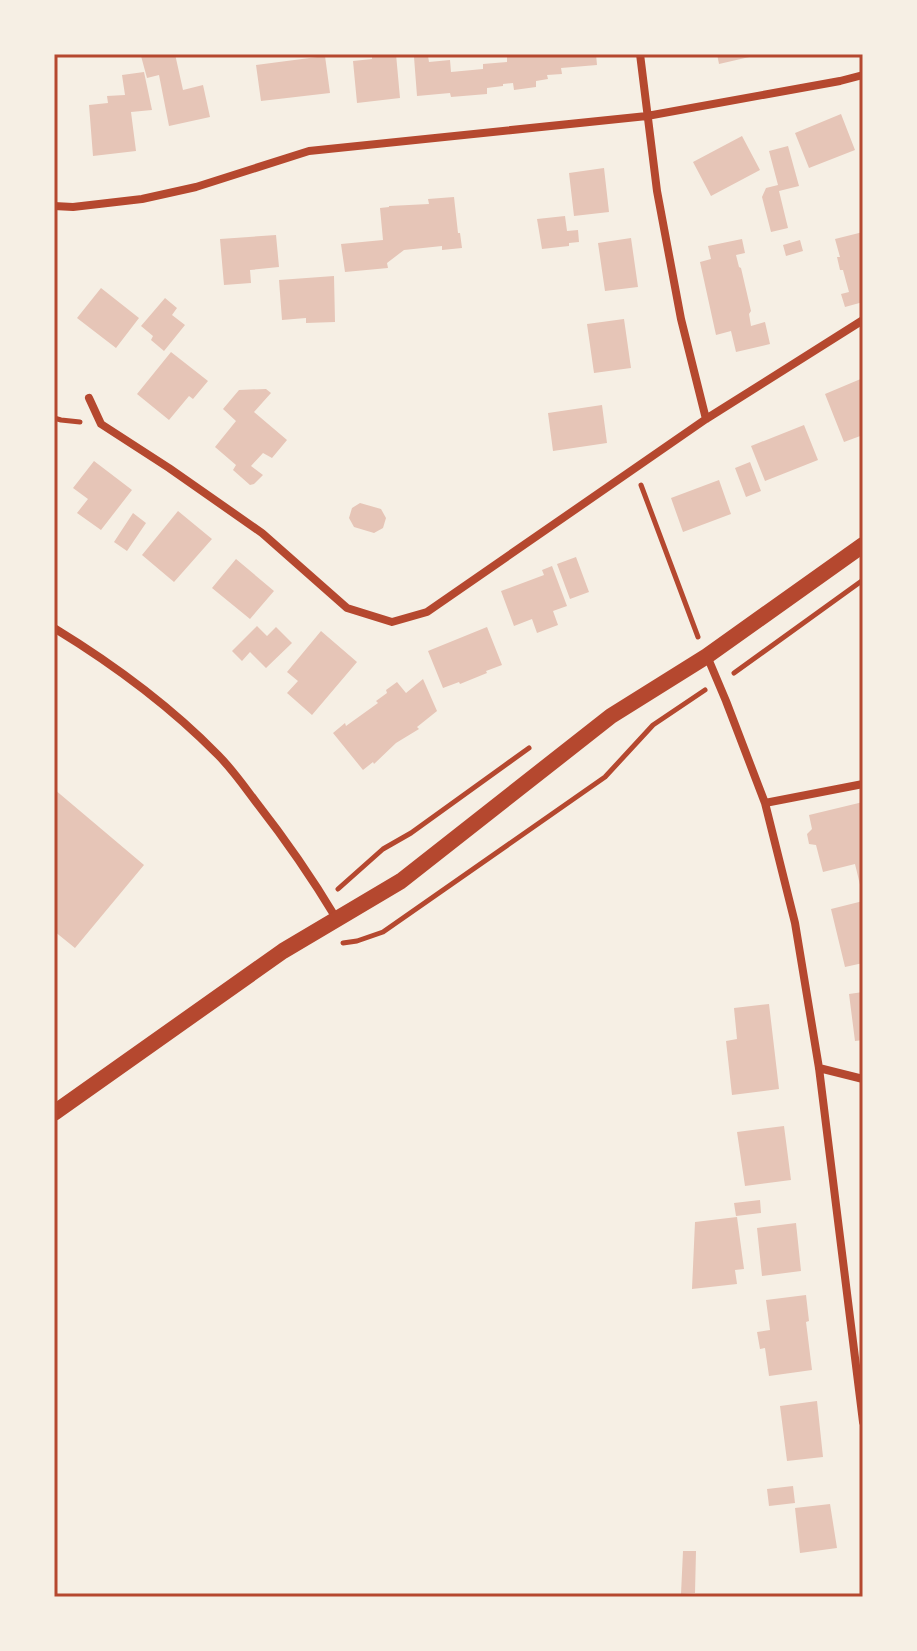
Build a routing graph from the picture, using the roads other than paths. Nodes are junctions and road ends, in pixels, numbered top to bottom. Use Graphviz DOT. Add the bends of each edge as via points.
graph roads {
  1 [pos="640,54"];
  2 [pos="863,75"];
  3 [pos="647,116"];
  4 [pos="54,206"];
  5 [pos="863,320"];
  6 [pos="89,398"];
  7 [pos="706,419"];
  8 [pos="863,545"];
  9 [pos="54,628"];
  10 [pos="707,656"];
  11 [pos="863,784"];
  12 [pos="765,803"];
  13 [pos="336,918"];
  14 [pos="819,1068"];
  15 [pos="863,1079"];
  16 [pos="54,1113"];
  17 [pos="863,1422"];
  1 -- 3 [label="street"];
  2 -- 3 [label="street"];
  3 -- 4 [label="street" via="309,151 142,199"];
  3 -- 7 [label="street" via="678,305"];
  5 -- 7 [label="street"];
  6 -- 7 [label="street" via="101,424 262,533 347,608 392,622 427,612"];
  8 -- 10 [label="main road"];
  9 -- 13 [label="street" via="137,683 220,757"];
  10 -- 12 [label="street"];
  10 -- 13 [label="main road" via="611,716 401,881"];
  11 -- 12 [label="street"];
  12 -- 14 [label="street" via="795,923"];
  13 -- 16 [label="main road"];
  14 -- 15 [label="street"];
  14 -- 17 [label="street"];
}
